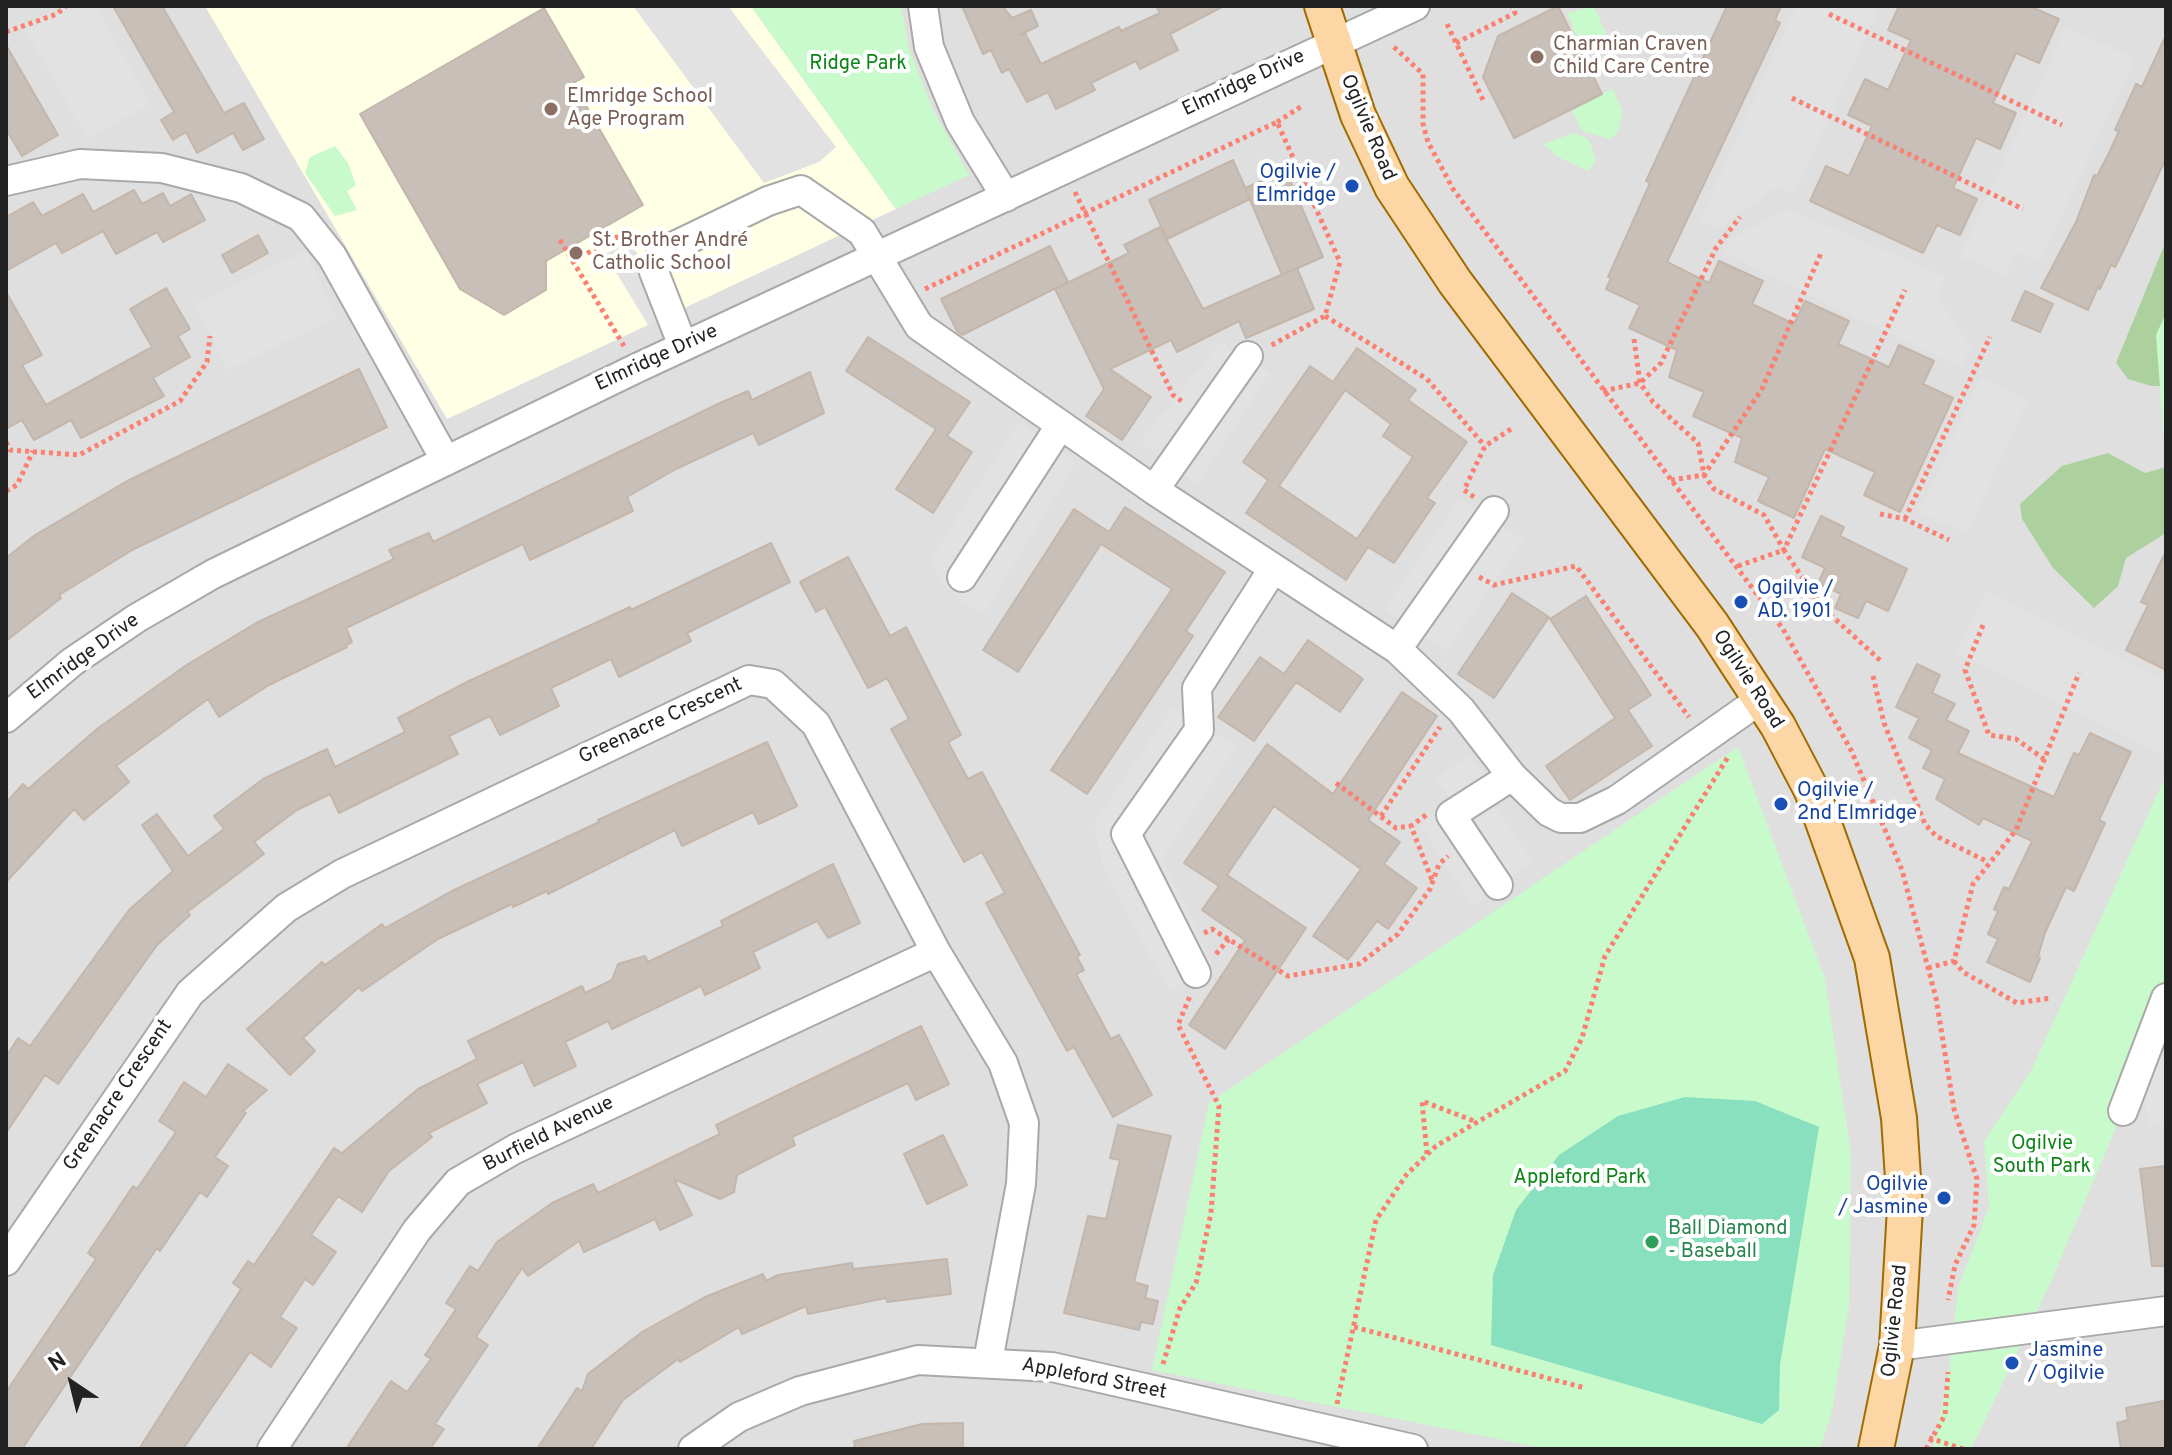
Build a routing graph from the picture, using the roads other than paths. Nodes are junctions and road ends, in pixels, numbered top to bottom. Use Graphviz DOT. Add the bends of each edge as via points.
graph roads {
  1 [pos="923,6"];
  2 [pos="1322,6"];
  3 [pos="1415,6"];
  4 [pos="1333,43"];
  5 [pos="6,181"];
  6 [pos="1006,197"];
  7 [pos="877,255"];
  8 [pos="683,346"];
  9 [pos="1248,356"];
  10 [pos="1060,426"];
  11 [pos="446,461"];
  12 [pos="1154,490"];
  13 [pos="1494,511"];
  14 [pos="1273,569"];
  15 [pos="962,577"];
  16 [pos="1397,649"];
  17 [pos="1761,699"];
  18 [pos="6,718"];
  19 [pos="1512,776"];
  20 [pos="1498,885"];
  21 [pos="936,952"];
  22 [pos="1200,974"];
  23 [pos="2166,998"];
  24 [pos="2123,1111"];
  25 [pos="6,1261"];
  26 [pos="2166,1311"];
  27 [pos="1897,1346"];
  28 [pos="988,1361"];
  29 [pos="1317,1436"];
  30 [pos="272,1449"];
  31 [pos="693,1449"];
  32 [pos="1413,1449"];
  33 [pos="1876,1449"];
  1 -- 6 [label="street" via="929,47 960,122"];
  2 -- 4 [label="main road, Ogilvie Road"];
  3 -- 4 [label="street, Elmridge Drive"];
  4 -- 6 [label="street, Elmridge Drive"];
  4 -- 17 [label="main road, Ogilvie Road" via="1372,149 1428,244 1682,582"];
  5 -- 11 [label="street" via="80,164 162,168 241,188 301,217 332,256"];
  6 -- 7 [label="street, Elmridge Drive"];
  7 -- 8 [label="street, Elmridge Drive"];
  7 -- 8 [label="street" via="862,232 801,190 768,201 662,252 654,272"];
  7 -- 10 [label="street" via="919,326"];
  8 -- 11 [label="street, Elmridge Drive"];
  9 -- 12 [label="street"];
  10 -- 12 [label="street"];
  10 -- 15 [label="street"];
  11 -- 18 [label="street, Elmridge Drive" via="175,596 72,662"];
  12 -- 14 [label="street"];
  13 -- 16 [label="street"];
  14 -- 16 [label="street"];
  14 -- 22 [label="street" via="1197,688 1199,730 1126,834"];
  16 -- 19 [label="street" via="1461,710"];
  17 -- 19 [label="street" via="1617,800 1580,818 1549,812"];
  17 -- 27 [label="main road, Ogilvie Road" via="1812,791 1872,958 1900,1133 1905,1208"];
  19 -- 20 [label="street" via="1451,815"];
  21 -- 25 [label="street, Greenacre Crescent" via="816,724 773,684 749,680 342,874 286,908 190,993"];
  21 -- 28 [label="street, Greenacre Crescent" via="1003,1063 1024,1123 1021,1184"];
  21 -- 30 [label="street, Burfield Avenue" via="515,1149 458,1182 417,1230"];
  23 -- 24 [label="street"];
  26 -- 27 [label="street"];
  27 -- 33 [label="main road, Ogilvie Road"];
  28 -- 29 [label="street, Appleford Street" via="1052,1367"];
  28 -- 31 [label="street, Appleford Street" via="918,1360 800,1391 739,1417"];
  29 -- 32 [label="street, Appleford Street"];
}
